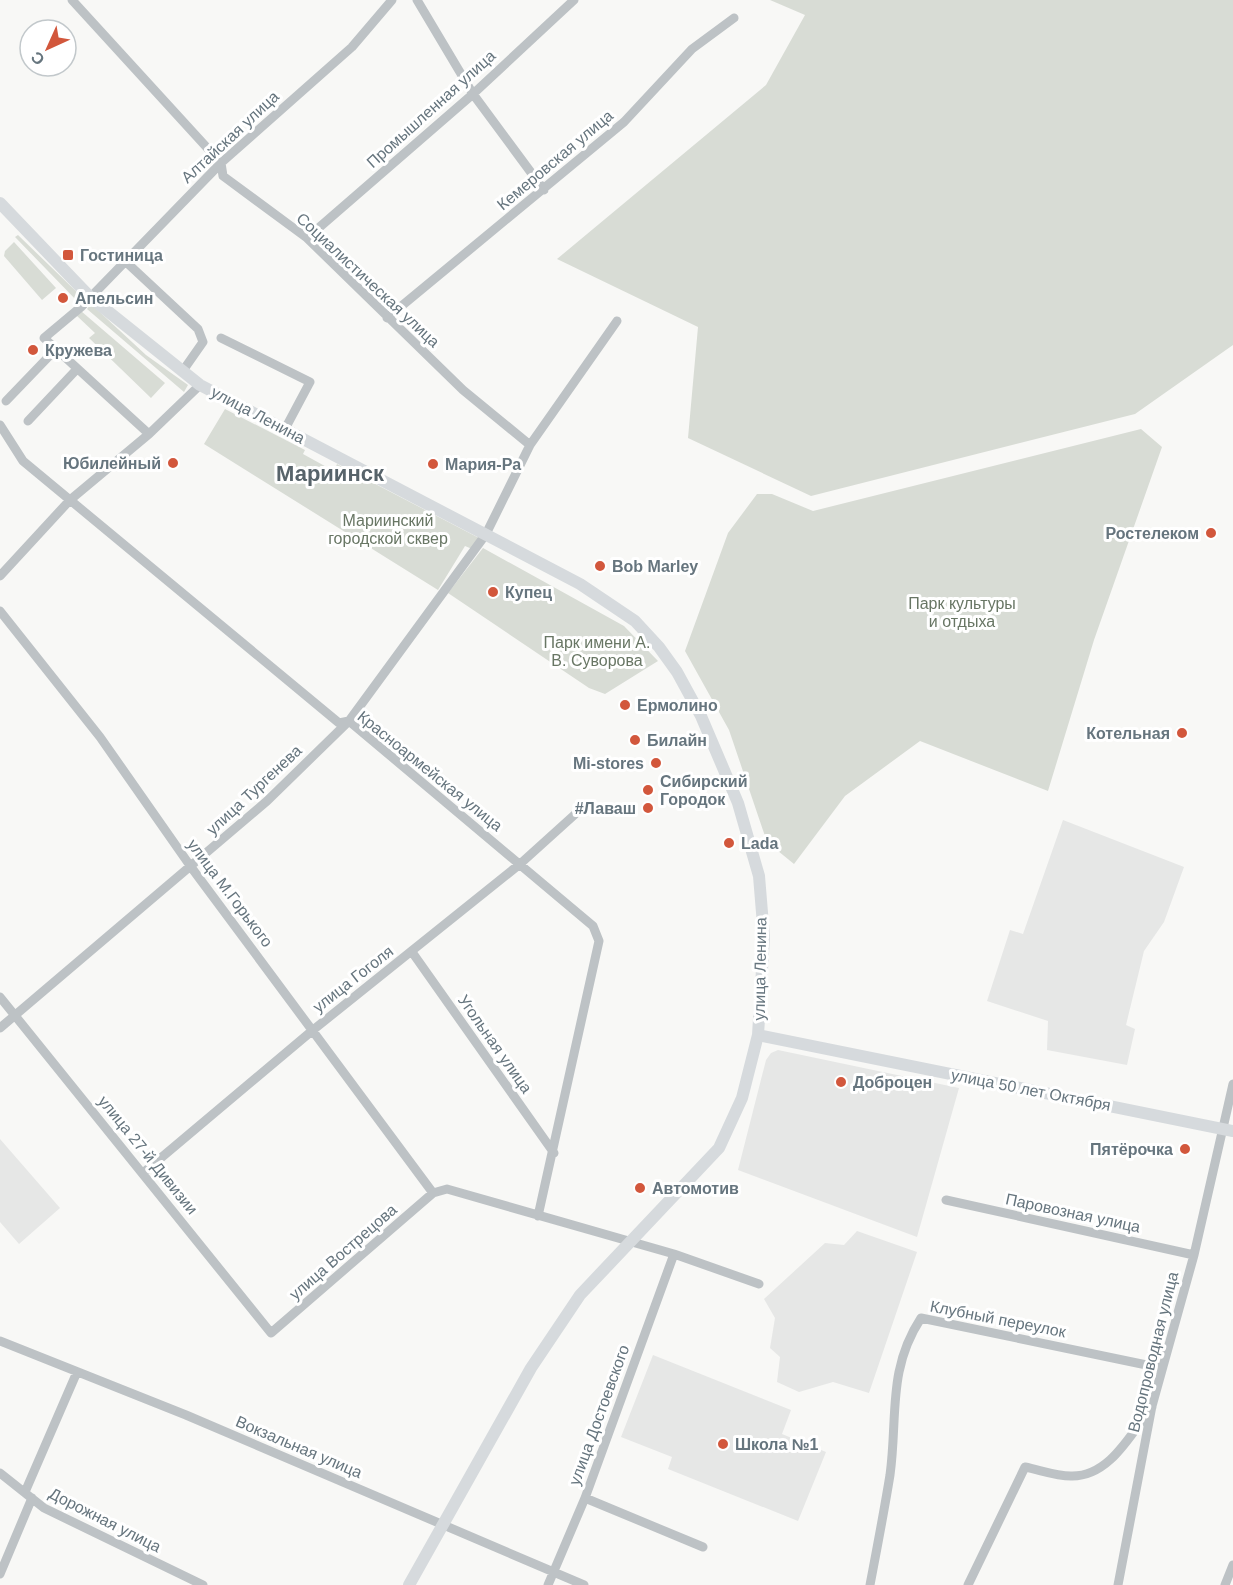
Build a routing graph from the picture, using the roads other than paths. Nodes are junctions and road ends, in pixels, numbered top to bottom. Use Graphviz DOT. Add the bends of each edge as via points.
graph roads {
  1 [pos="72,0"];
  2 [pos="392,0"];
  3 [pos="417,0"];
  4 [pos="574,0"];
  5 [pos="734,18"];
  6 [pos="472,94"];
  7 [pos="221,164"];
  8 [pos="544,190"];
  9 [pos="0,203"];
  10 [pos="307,238"];
  11 [pos="124,261"];
  12 [pos="90,297"];
  13 [pos="387,318"];
  14 [pos="617,321"];
  15 [pos="221,338"];
  16 [pos="56,349"];
  17 [pos="77,369"];
  18 [pos="182,372"];
  19 [pos="200,385"];
  20 [pos="6,401"];
  21 [pos="28,421"];
  22 [pos="0,425"];
  23 [pos="285,429"];
  24 [pos="149,434"];
  25 [pos="530,446"];
  26 [pos="70,500"];
  27 [pos="486,534"];
  28 [pos="0,576"];
  29 [pos="0,611"];
  30 [pos="348,721"];
  31 [pos="582,808"];
  32 [pos="520,864"];
  33 [pos="191,867"];
  34 [pos="412,952"];
  35 [pos="0,997"];
  36 [pos="15,1015"];
  37 [pos="0,1028"];
  38 [pos="314,1030"];
  39 [pos="758,1035"];
  40 [pos="1233,1084"];
  41 [pos="1228,1130"];
  42 [pos="554,1153"];
  43 [pos="143,1173"];
  44 [pos="433,1193"];
  45 [pos="946,1200"];
  46 [pos="538,1216"];
  47 [pos="631,1241"];
  48 [pos="674,1254"];
  49 [pos="1194,1255"];
  50 [pos="759,1284"];
  51 [pos="271,1333"];
  52 [pos="0,1341"];
  53 [pos="1161,1368"];
  54 [pos="77,1372"];
  55 [pos="1152,1406"];
  56 [pos="0,1473"];
  57 [pos="28,1495"];
  58 [pos="585,1498"];
  59 [pos="444,1524"];
  60 [pos="703,1546"];
  61 [pos="1233,1564"];
  62 [pos="553,1571"];
  63 [pos="0,1574"];
  64 [pos="188,1582"];
  65 [pos="203,1585"];
  66 [pos="409,1585"];
  67 [pos="548,1585"];
  68 [pos="584,1585"];
  69 [pos="870,1585"];
  70 [pos="968,1585"];
  71 [pos="1118,1585"];
  72 [pos="1225,1585"];
  1 -- 7 [label="street, Социалистическая улица"];
  2 -- 7 [label="street, Алтайская улица" via="352,47"];
  3 -- 6 [label="street"];
  4 -- 6 [label="street, Промышленная улица"];
  5 -- 8 [label="street, Кемеровская улица" via="692,49 624,122"];
  6 -- 8 [label="street"];
  6 -- 10 [label="street, Промышленная улица"];
  7 -- 10 [label="street, Социалистическая улица" via="223,176"];
  7 -- 11 [label="street, Алтайская улица"];
  8 -- 13 [label="street, Кемеровская улица"];
  9 -- 12 [label="main road, улица Ленина"];
  10 -- 13 [label="street, Социалистическая улица"];
  11 -- 12 [label="street, Алтайская улица"];
  11 -- 18 [label="street" via="198,330 203,342"];
  12 -- 16 [label="street, Алтайская улица" via="44,338"];
  12 -- 18 [label="main road, улица Ленина"];
  13 -- 25 [label="street, Социалистическая улица"];
  14 -- 25 [label="street, улица Тургенева"];
  15 -- 23 [label="street" via="310,382"];
  16 -- 17 [label="street"];
  16 -- 20 [label="street"];
  17 -- 21 [label="street"];
  17 -- 24 [label="street"];
  18 -- 19 [label="main road, улица Ленина"];
  19 -- 23 [label="main road, улица Ленина"];
  19 -- 24 [label="street"];
  22 -- 26 [label="street, Красноармейская улица" via="23,462"];
  23 -- 27 [label="main road, улица Ленина"];
  24 -- 26 [label="street"];
  25 -- 27 [label="street, улица Тургенева"];
  26 -- 28 [label="street"];
  26 -- 30 [label="street, Красноармейская улица" via="339,723"];
  27 -- 30 [label="street, улица Тургенева"];
  27 -- 39 [label="main road, улица Ленина" via="607,600 635,621 659,647 687,691 738,803 759,876 764,937"];
  29 -- 33 [label="street, улица М.Горького" via="100,737"];
  30 -- 32 [label="street, Красноармейская улица"];
  30 -- 33 [label="street, улица Тургенева" via="267,801"];
  31 -- 32 [label="street, улица Гоголя"];
  32 -- 34 [label="street, улица Гоголя"];
  32 -- 42 [label="street, Красноармейская улица" via="593,926 599,941"];
  33 -- 36 [label="street, улица Тургенева"];
  33 -- 38 [label="street, улица М.Горького"];
  34 -- 38 [label="street, улица Гоголя"];
  34 -- 42 [label="street, Угольная улица"];
  35 -- 36 [label="street, улица 27-й Дивизии"];
  36 -- 37 [label="street, улица Тургенева"];
  36 -- 43 [label="street, улица 27-й Дивизии"];
  38 -- 43 [label="street, улица Гоголя"];
  38 -- 44 [label="street, улица М.Горького"];
  39 -- 41 [label="main road, улица 50 лет Октября"];
  39 -- 47 [label="main road, улица Ленина" via="742,1098 719,1148"];
  40 -- 41 [label="street, Водопроводная улица"];
  41 -- 49 [label="street, Водопроводная улица"];
  42 -- 46 [label="street, Красноармейская улица"];
  43 -- 51 [label="street, улица 27-й Дивизии"];
  44 -- 46 [label="street" via="447,1189"];
  44 -- 51 [label="street, улица Вострецова"];
  45 -- 49 [label="street, Паровозная улица"];
  46 -- 47 [label="street"];
  47 -- 48 [label="street"];
  47 -- 59 [label="main road, улица Ленина" via="580,1295 531,1368"];
  48 -- 50 [label="street"];
  48 -- 58 [label="street, улица Достоевского"];
  49 -- 53 [label="street, Водопроводная улица"];
  52 -- 54 [label="street, Вокзальная улица"];
  53 -- 55 [label="street, Водопроводная улица"];
  53 -- 69 [label="street, Клубный переулок" via="921,1318 906,1340 894,1394 890,1473"];
  54 -- 57 [label="street"];
  54 -- 59 [label="street, Вокзальная улица"];
  55 -- 70 [label="street" via="1112,1460 1098,1469 1072,1477 1025,1467"];
  55 -- 71 [label="street, Водопроводная улица"];
  56 -- 57 [label="street, Дорожная улица"];
  57 -- 63 [label="street"];
  57 -- 64 [label="street, Дорожная улица" via="44,1508"];
  58 -- 60 [label="street"];
  58 -- 62 [label="street, улица Достоевского"];
  59 -- 62 [label="street, Вокзальная улица"];
  59 -- 66 [label="main road, улица Ленина"];
  61 -- 72 [label="street"];
  62 -- 67 [label="street, улица Достоевского"];
  62 -- 68 [label="street, Вокзальная улица"];
  64 -- 65 [label="street, Дорожная улица"];
}
